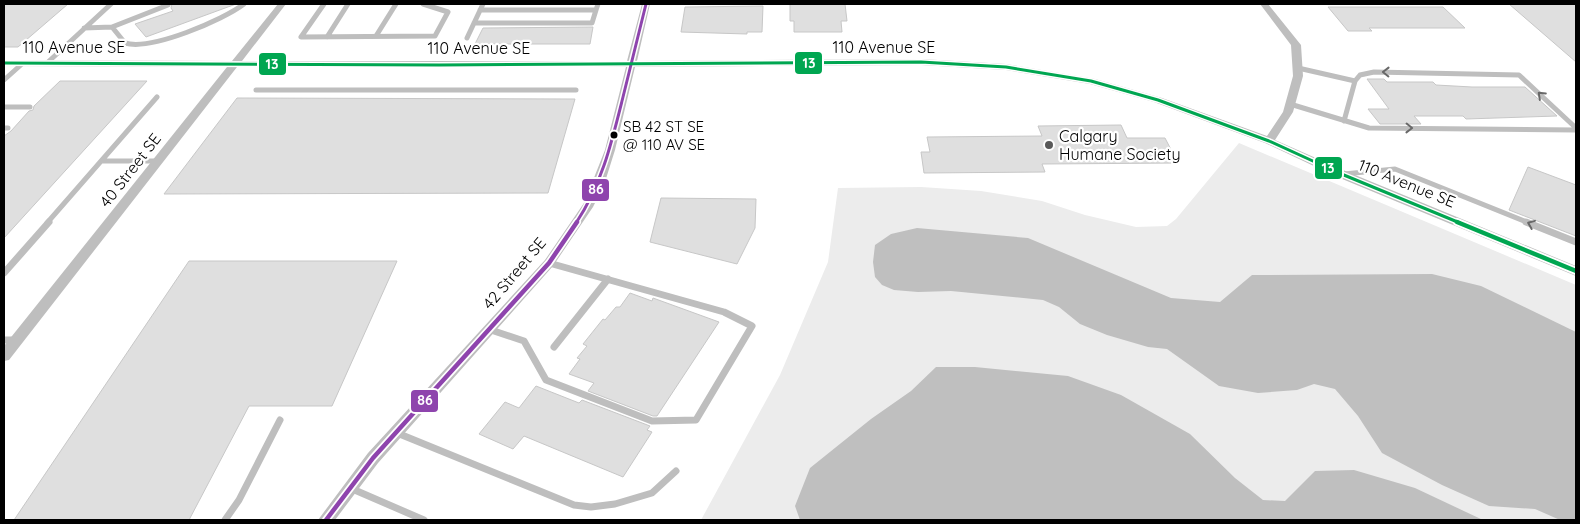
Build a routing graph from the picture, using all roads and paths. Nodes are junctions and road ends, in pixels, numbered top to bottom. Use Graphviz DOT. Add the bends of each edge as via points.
graph roads {
  1 [pos="111,4"];
  2 [pos="244,4"];
  3 [pos="282,4"];
  4 [pos="324,4"];
  5 [pos="348,4"];
  6 [pos="396,4"];
  7 [pos="422,4"];
  8 [pos="483,4"];
  9 [pos="598,4"];
  10 [pos="646,4"];
  11 [pos="1264,4"];
  12 [pos="168,6"];
  13 [pos="480,10"];
  14 [pos="596,10"];
  15 [pos="474,24"];
  16 [pos="112,27"];
  17 [pos="84,28"];
  18 [pos="376,36"];
  19 [pos="327,37"];
  20 [pos="467,38"];
  21 [pos="4,63"];
  22 [pos="23,63"];
  23 [pos="46,63"];
  24 [pos="233,64"];
  25 [pos="631,64"];
  26 [pos="1298,68"];
  27 [pos="4,80"];
  28 [pos="1355,81"];
  29 [pos="256,90"];
  30 [pos="576,90"];
  31 [pos="157,97"];
  32 [pos="1290,104"];
  33 [pos="4,107"];
  34 [pos="30,107"];
  35 [pos="1344,121"];
  36 [pos="1576,129"];
  37 [pos="1269,141"];
  38 [pos="102,161"];
  39 [pos="159,161"];
  40 [pos="1343,174"];
  41 [pos="1576,242"];
  42 [pos="548,263"];
  43 [pos="1576,271"];
  44 [pos="4,273"];
  45 [pos="608,279"];
  46 [pos="488,329"];
  47 [pos="4,340"];
  48 [pos="16,340"];
  49 [pos="554,347"];
  50 [pos="4,356"];
  51 [pos="280,420"];
  52 [pos="396,432"];
  53 [pos="676,471"];
  54 [pos="350,488"];
  55 [pos="226,520"];
  56 [pos="326,520"];
  57 [pos="424,520"];
  1 -- 17 [label="lane"];
  2 -- 16 [label="lane" via="224,18 149,44 123,42"];
  3 -- 24 [label="street, 40 Street SE"];
  4 -- 19 [label="lane" via="300,37"];
  5 -- 19 [label="lane"];
  6 -- 18 [label="lane"];
  7 -- 18 [label="lane" via="448,12 435,36"];
  8 -- 13 [label="lane"];
  9 -- 14 [label="lane"];
  10 -- 25 [label="street, 42 Street SE"];
  11 -- 26 [label="street" via="1296,45"];
  12 -- 16 [label="lane"];
  13 -- 14 [label="lane"];
  13 -- 15 [label="lane"];
  14 -- 15 [label="lane" via="592,24"];
  15 -- 20 [label="lane"];
  16 -- 17 [label="lane"];
  17 -- 23 [label="lane"];
  18 -- 19 [label="lane"];
  21 -- 22 [label="street, 110 Avenue SE"];
  22 -- 23 [label="street, 110 Avenue SE"];
  22 -- 27 [label="lane"];
  23 -- 24 [label="street, 110 Avenue SE"];
  24 -- 25 [label="street, 110 Avenue SE"];
  24 -- 39 [label="street, 40 Street SE"];
  25 -- 37 [label="street, 110 Avenue SE" via="921,62 1006,67 1091,81 1158,100"];
  25 -- 42 [label="street, 42 Street SE" via="598,185 589,204"];
  26 -- 28 [label="lane"];
  26 -- 32 [label="street"];
  28 -- 35 [label="lane"];
  36 -- 28 [label="lane, one-way" via="1520,75 1374,72 1360,75"];
  29 -- 30 [label="lane"];
  31 -- 38 [label="lane"];
  32 -- 35 [label="lane"];
  32 -- 37 [label="street"];
  33 -- 34 [label="lane"];
  35 -- 36 [label="lane, one-way" via="1369,128"];
  37 -- 40 [label="street, 110 Avenue SE"];
  38 -- 39 [label="lane"];
  38 -- 44 [label="lane"];
  39 -- 48 [label="street, 40 Street SE"];
  41 -- 40 [label="lane, one-way" via="1395,169"];
  40 -- 43 [label="street, 110 Avenue SE"];
  42 -- 45 [label="lane"];
  42 -- 46 [label="street, 42 Street SE"];
  45 -- 46 [label="lane" via="724,312 752,326 696,420 652,421 546,380 524,341"];
  45 -- 49 [label="lane"];
  46 -- 52 [label="street, 42 Street SE"];
  47 -- 48 [label="lane"];
  48 -- 50 [label="street, 40 Street SE"];
  51 -- 55 [label="lane"];
  52 -- 53 [label="lane" via="574,505 615,504 652,494"];
  52 -- 54 [label="street, 42 Street SE"];
  54 -- 56 [label="street, 42 Street SE"];
  54 -- 57 [label="lane"];
}
